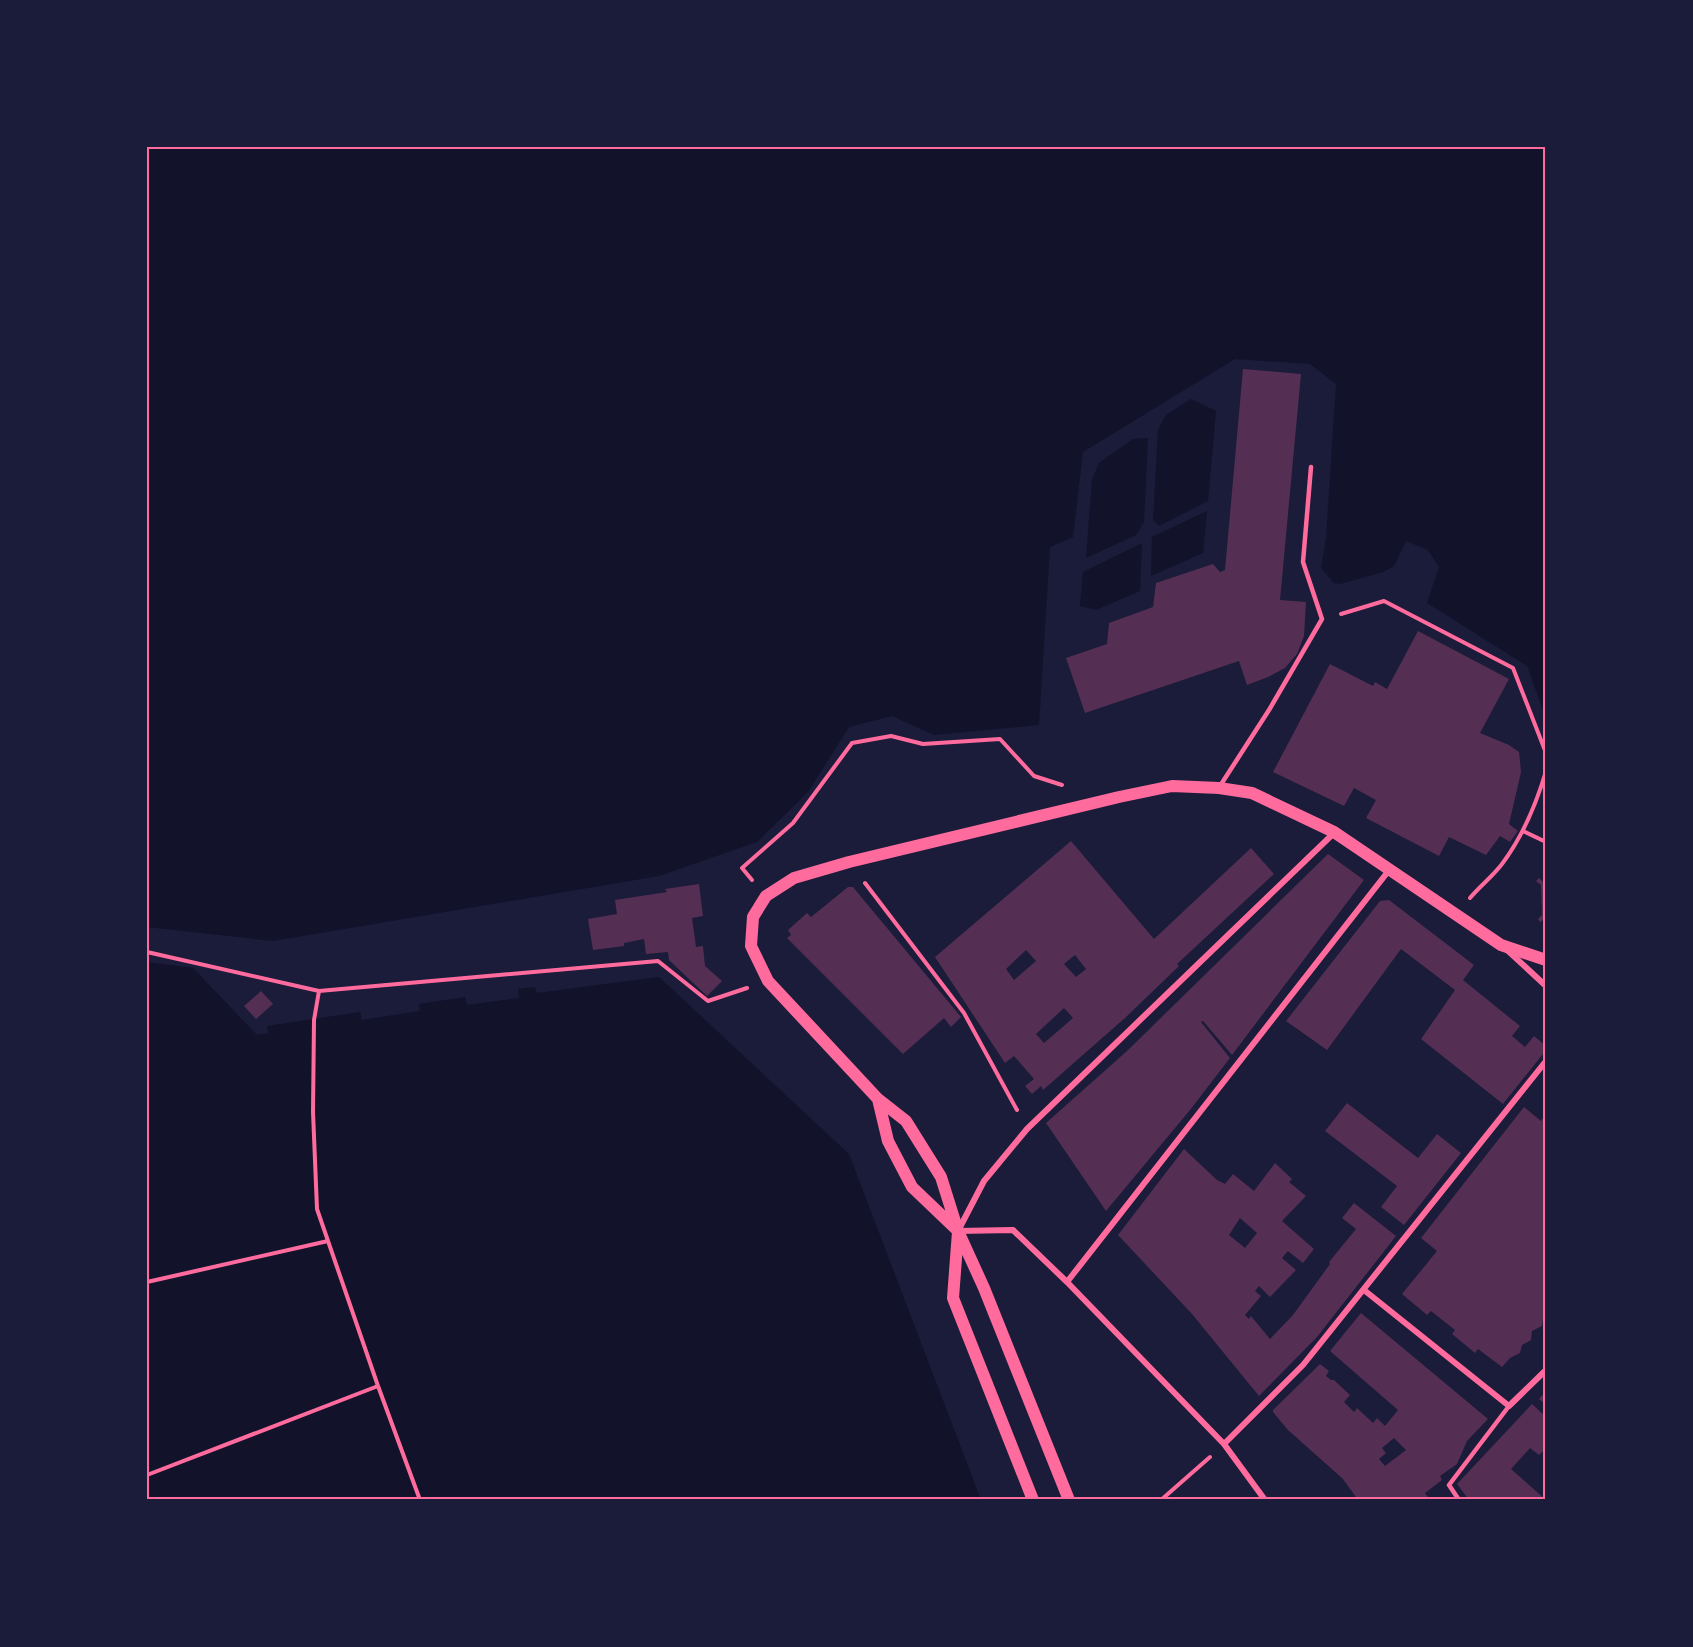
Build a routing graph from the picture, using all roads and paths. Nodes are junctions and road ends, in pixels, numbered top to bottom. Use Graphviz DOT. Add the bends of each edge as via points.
graph roads {
  1 [pos="1311,467"];
  2 [pos="1322,619"];
  3 [pos="1546,753"];
  4 [pos="1546,771"];
  5 [pos="1068,788"];
  6 [pos="1219,788"];
  7 [pos="1523,831"];
  8 [pos="1335,832"];
  9 [pos="1546,842"];
  10 [pos="849,862"];
  11 [pos="1390,869"];
  12 [pos="766,896"];
  13 [pos="1456,915"];
  14 [pos="1501,945"];
  15 [pos="147,952"];
  16 [pos="1546,960"];
  17 [pos="768,981"];
  18 [pos="1546,986"];
  19 [pos="319,991"];
  20 [pos="1546,1061"];
  21 [pos="878,1099"];
  22 [pos="1027,1130"];
  23 [pos="958,1231"];
  24 [pos="328,1241"];
  25 [pos="147,1282"];
  26 [pos="1066,1282"];
  27 [pos="1364,1290"];
  28 [pos="1546,1370"];
  29 [pos="378,1386"];
  30 [pos="1509,1407"];
  31 [pos="1224,1444"];
  32 [pos="147,1475"];
  33 [pos="420,1500"];
  34 [pos="1033,1500"];
  35 [pos="1069,1500"];
  36 [pos="1161,1500"];
  37 [pos="1265,1500"];
  38 [pos="1459,1500"];
  1 -- 2 [label="lane" via="1303,562"];
  2 -- 3 [label="path" via="1384,601 1513,668"];
  2 -- 6 [label="lane"];
  4 -- 7 [label="path"];
  5 -- 12 [label="path" via="1034,776 1000,739 923,744 891,736 852,743 793,823 742,868"];
  6 -- 8 [label="main road" via="1252,793"];
  6 -- 10 [label="main road" via="1172,786"];
  7 -- 9 [label="path"];
  7 -- 13 [label="path" via="1502,865"];
  8 -- 11 [label="main road"];
  8 -- 22 [label="street"];
  10 -- 12 [label="main road" via="794,878"];
  10 -- 22 [label="path" via="964,1012"];
  11 -- 13 [label="main road"];
  11 -- 26 [label="street"];
  12 -- 17 [label="main road" via="753,917 751,946"];
  13 -- 14 [label="main road"];
  14 -- 16 [label="main road"];
  14 -- 18 [label="street"];
  15 -- 19 [label="path"];
  17 -- 19 [label="path" via="708,1001 658,961"];
  17 -- 21 [label="main road"];
  19 -- 24 [label="path" via="314,1020 313,1112 317,1209"];
  20 -- 27 [label="street"];
  21 -- 23 [label="main road" via="906,1121 941,1177"];
  21 -- 23 [label="main road" via="888,1141 912,1187"];
  22 -- 23 [label="street" via="984,1181"];
  23 -- 26 [label="street" via="1013,1230"];
  23 -- 34 [label="main road" via="953,1298"];
  23 -- 35 [label="main road"];
  24 -- 25 [label="path"];
  24 -- 29 [label="path"];
  26 -- 31 [label="street"];
  27 -- 30 [label="street"];
  27 -- 31 [label="street" via="1304,1365"];
  28 -- 30 [label="street"];
  29 -- 32 [label="path"];
  29 -- 33 [label="path"];
  30 -- 38 [label="lane" via="1449,1485"];
  31 -- 36 [label="path"];
  31 -- 37 [label="street"];
}
